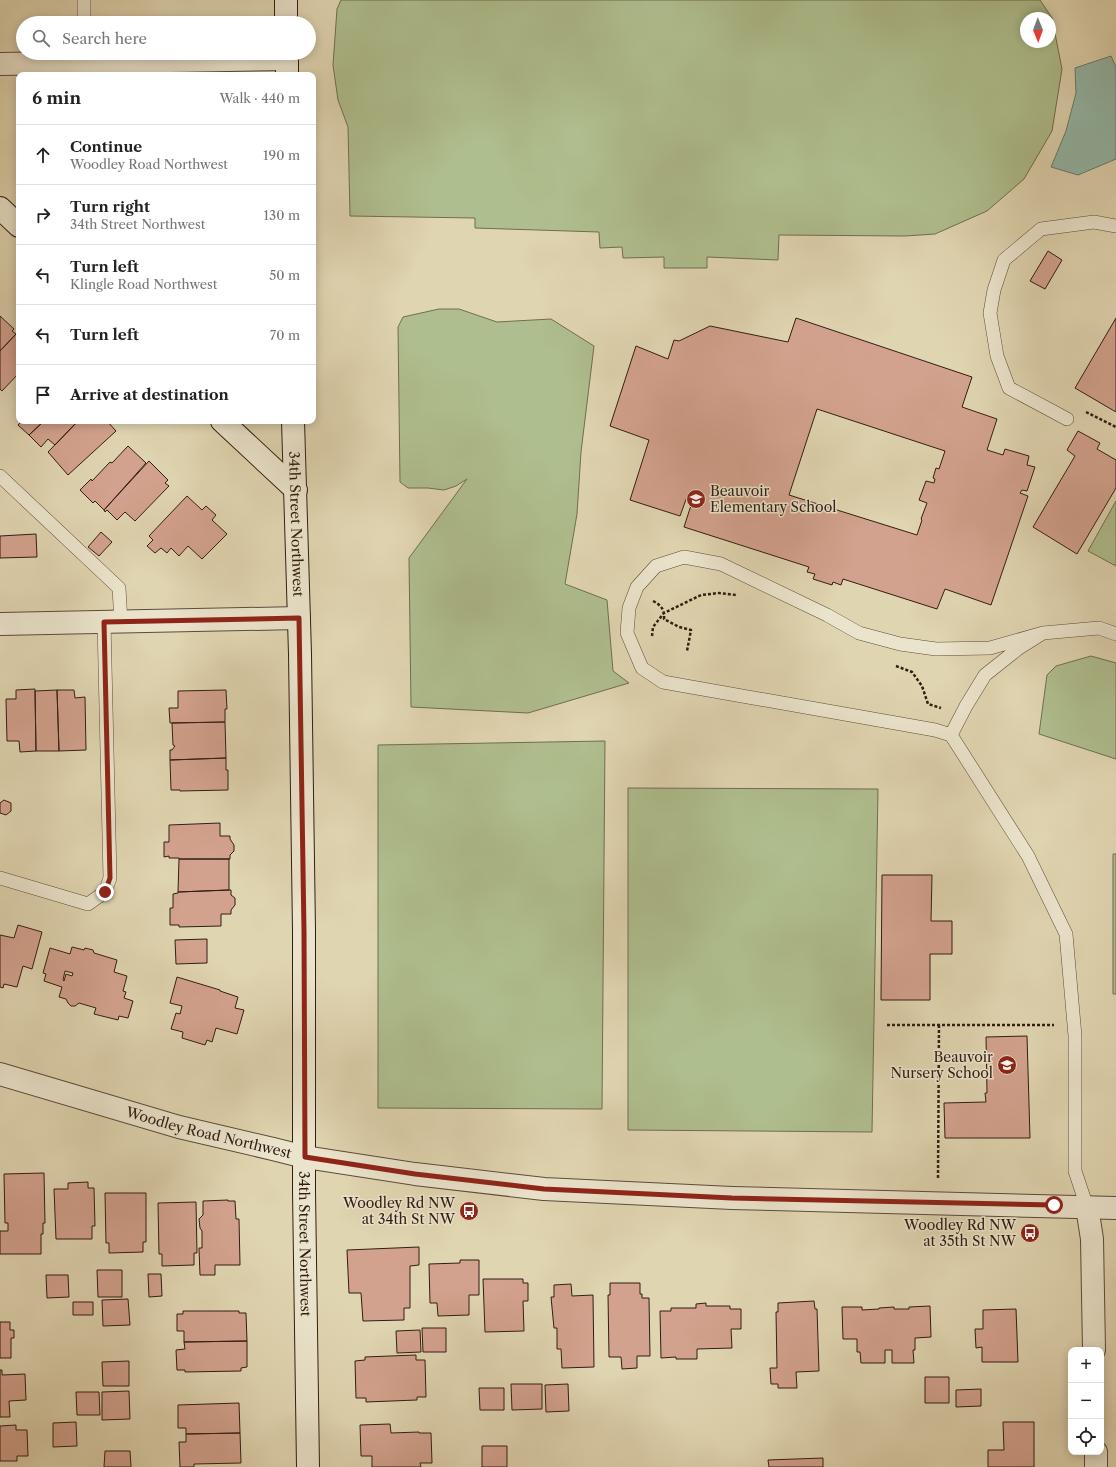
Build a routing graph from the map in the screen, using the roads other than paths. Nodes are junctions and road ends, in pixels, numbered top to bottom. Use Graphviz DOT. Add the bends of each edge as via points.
graph roads {
  1 [pos="84,0"];
  2 [pos="286,0"];
  3 [pos="84,16"];
  4 [pos="286,16"];
  5 [pos="57,60"];
  6 [pos="186,60"];
  7 [pos="287,62"];
  8 [pos="0,64"];
  9 [pos="0,208"];
  10 [pos="16,223"];
  11 [pos="1116,226"];
  12 [pos="1067,419"];
  13 [pos="225,424"];
  14 [pos="293,424"];
  15 [pos="0,476"];
  16 [pos="296,490"];
  17 [pos="299,618"];
  18 [pos="112,622"];
  19 [pos="0,624"];
  20 [pos="1043,633"];
  21 [pos="1116,634"];
  22 [pos="951,735"];
  23 [pos="0,878"];
  24 [pos="0,1074"];
  25 [pos="305,1157"];
  26 [pos="1087,1207"];
  27 [pos="1116,1208"];
  28 [pos="1094,1347"];
  29 [pos="1096,1455"];
  30 [pos="308,1467"];
  31 [pos="1096,1467"];
  1 -- 3 [label="lane"];
  2 -- 4 [label="street"];
  5 -- 8 [label="street"];
  6 -- 7 [label="street"];
  9 -- 10 [label="street"];
  11 -- 12 [label="lane" via="1094,222 1041,229 1004,260 994,290 990,313 997,356 1009,388"];
  13 -- 16 [label="street"];
  14 -- 16 [label="street, 34th Street Northwest"];
  15 -- 18 [label="lane" via="118,588"];
  16 -- 17 [label="street, 34th Street Northwest"];
  17 -- 18 [label="street"];
  17 -- 25 [label="street, 34th Street Northwest"];
  18 -- 19 [label="street"];
  18 -- 23 [label="lane" via="110,878 105,892 88,904"];
  20 -- 21 [label="lane" via="1098,628"];
  20 -- 22 [label="lane" via="985,675"];
  20 -- 22 [label="lane" via="990,648 936,649 900,644 859,633 721,564 684,557 656,566 637,586 629,608 627,633 642,668 663,682 935,730"];
  22 -- 26 [label="lane" via="1028,856 1066,934 1074,1025 1075,1171"];
  24 -- 25 [label="street, Woodley Road Northwest" via="179,1127"];
  25 -- 26 [label="street, Woodley Road Northwest" via="415,1174 544,1189 732,1198"];
  25 -- 30 [label="street, 34th Street Northwest"];
  26 -- 27 [label="street, Woodley Road Northwest"];
  26 -- 28 [label="street" via="1092,1239"];
  29 -- 31 [label="street"];
}
